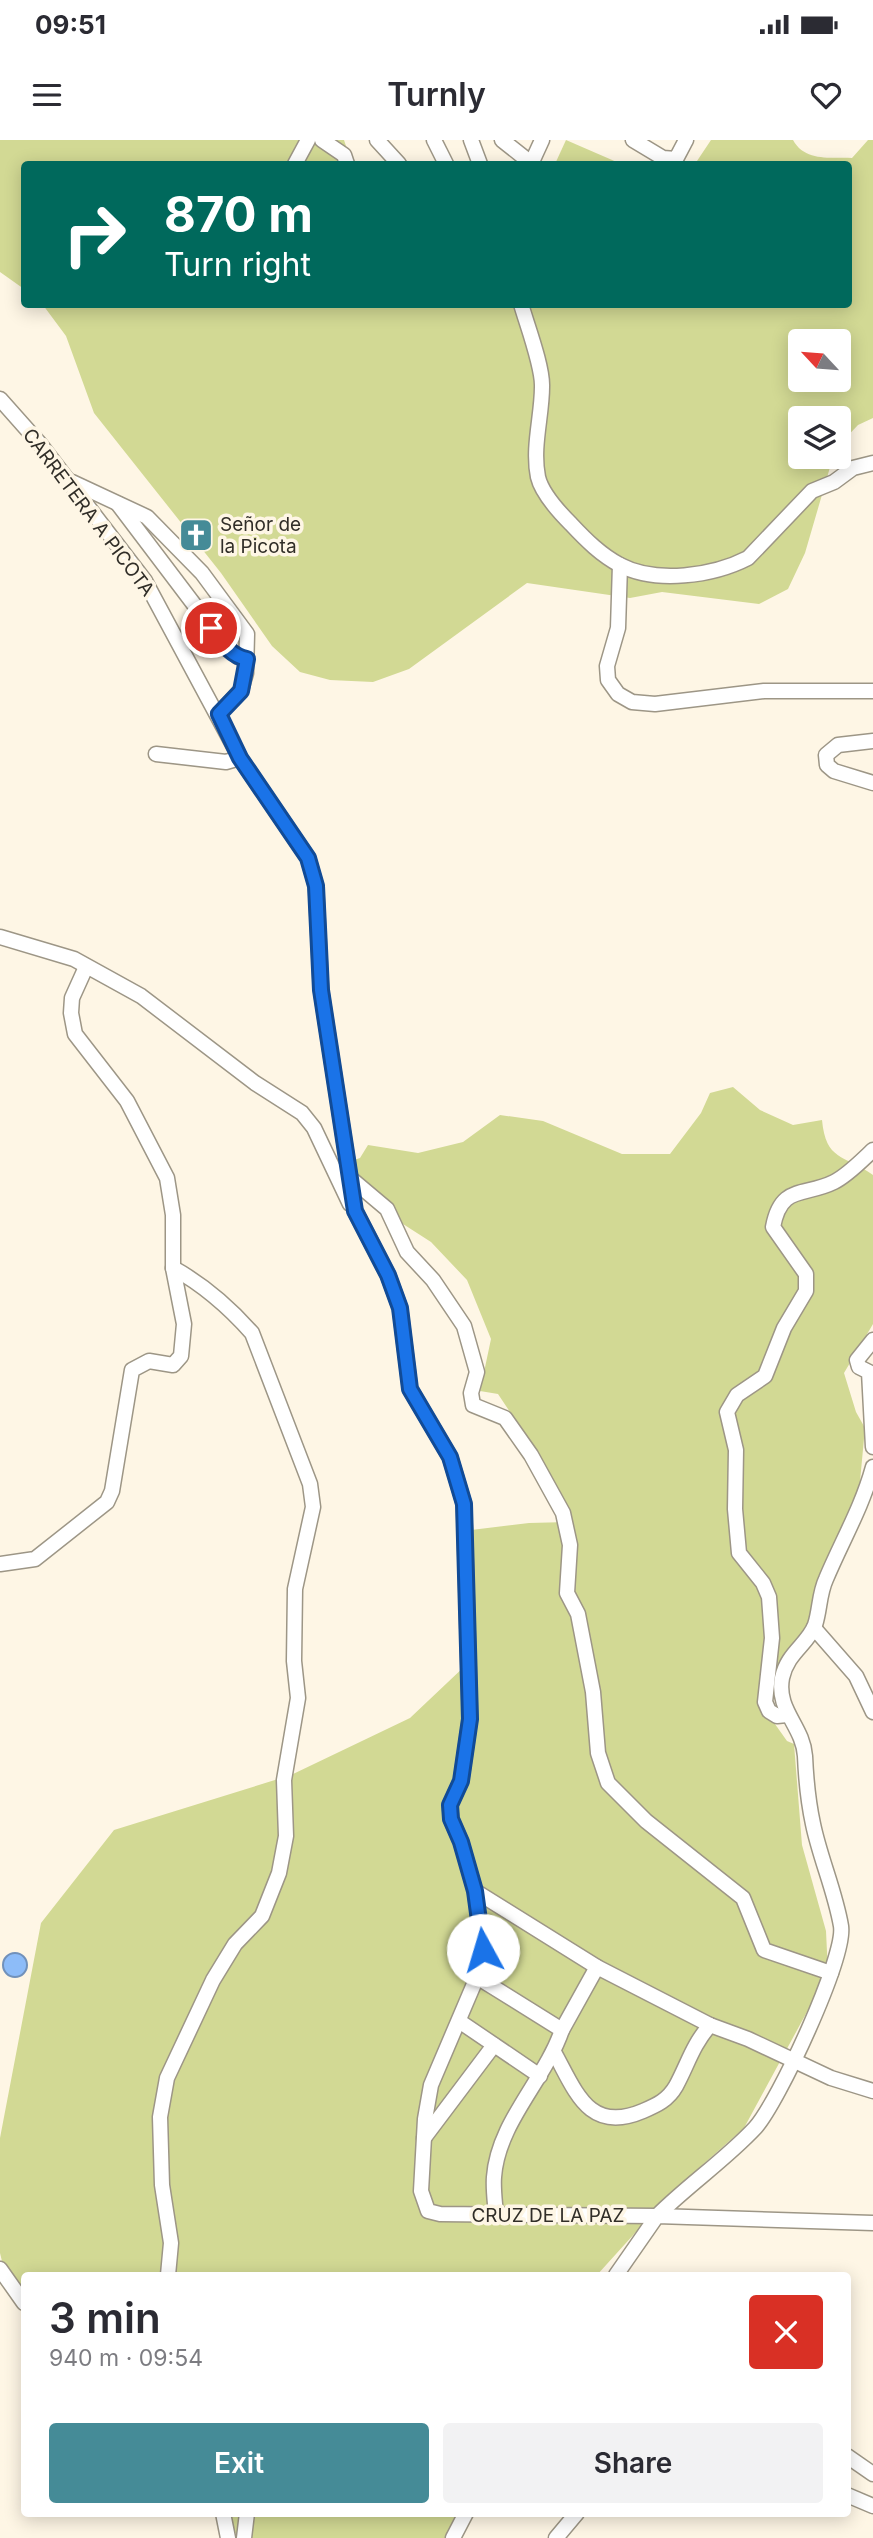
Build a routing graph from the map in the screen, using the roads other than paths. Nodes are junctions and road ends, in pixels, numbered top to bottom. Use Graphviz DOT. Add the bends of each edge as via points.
graph roads {
  1 [pos="308,140"];
  2 [pos="322,140"];
  3 [pos="377,140"];
  4 [pos="434,140"];
  5 [pos="471,140"];
  6 [pos="502,140"];
  7 [pos="542,140"];
  8 [pos="633,140"];
  9 [pos="686,140"];
  10 [pos="664,160"];
  11 [pos="297,161"];
  12 [pos="346,161"];
  13 [pos="396,161"];
  14 [pos="444,161"];
  15 [pos="479,161"];
  16 [pos="527,161"];
  17 [pos="532,161"];
  18 [pos="522,308"];
  19 [pos="0,398"];
  20 [pos="873,463"];
  21 [pos="67,480"];
  22 [pos="117,503"];
  23 [pos="620,565"];
  24 [pos="247,659"];
  25 [pos="873,691"];
  26 [pos="219,714"];
  27 [pos="873,741"];
  28 [pos="156,754"];
  29 [pos="240,758"];
  30 [pos="873,783"];
  31 [pos="0,937"];
  32 [pos="86,967"];
  33 [pos="873,1150"];
  34 [pos="349,1177"];
  35 [pos="355,1211"];
  36 [pos="173,1268"];
  37 [pos="873,1340"];
  38 [pos="873,1447"];
  39 [pos="873,1467"];
  40 [pos="0,1564"];
  41 [pos="814,1628"];
  42 [pos="873,1713"];
  43 [pos="787,1715"];
  44 [pos="475,1891"];
  45 [pos="597,1967"];
  46 [pos="831,1973"];
  47 [pos="477,1977"];
  48 [pos="459,2021"];
  49 [pos="710,2025"];
  50 [pos="562,2030"];
  51 [pos="494,2045"];
  52 [pos="554,2052"];
  53 [pos="792,2059"];
  54 [pos="540,2076"];
  55 [pos="873,2091"];
  56 [pos="423,2139"];
  57 [pos="440,2214"];
  58 [pos="496,2215"];
  59 [pos="657,2216"];
  60 [pos="873,2223"];
  61 [pos="0,2269"];
  62 [pos="168,2272"];
  63 [pos="618,2272"];
  64 [pos="21,2299"];
  65 [pos="851,2459"];
  66 [pos="873,2474"];
  67 [pos="851,2498"];
  68 [pos="873,2506"];
  69 [pos="224,2517"];
  70 [pos="247,2517"];
  71 [pos="464,2517"];
  72 [pos="574,2517"];
  73 [pos="228,2538"];
  74 [pos="244,2538"];
  75 [pos="453,2538"];
  76 [pos="556,2538"];
  1 -- 11 [label="street"];
  2 -- 12 [label="street"];
  3 -- 13 [label="street"];
  4 -- 14 [label="street"];
  5 -- 15 [label="street"];
  6 -- 16 [label="street"];
  7 -- 17 [label="street"];
  8 -- 10 [label="street"];
  9 -- 10 [label="street"];
  18 -- 23 [label="street" via="542,380 539,479 559,512 599,552"];
  19 -- 21 [label="street, CARRETERA A PICOTA"];
  20 -- 23 [label="street" via="853,468 812,491 736,565 694,576"];
  21 -- 22 [label="street"];
  21 -- 26 [label="street, CARRETERA A PICOTA" via="145,581"];
  22 -- 24 [label="street" via="227,648"];
  22 -- 24 [label="street" via="147,517 202,573 247,634"];
  23 -- 25 [label="street" via="618,628 607,666 608,680 618,694 632,702 655,704 764,691"];
  24 -- 26 [label="street" via="241,691"];
  26 -- 29 [label="street, CARRETERA A PICOTA"];
  27 -- 30 [label="street" via="838,745 826,755 827,765 834,771"];
  28 -- 29 [label="street" via="226,762"];
  29 -- 34 [label="street, CARRETERA A PICOTA" via="308,858 313,877 321,990"];
  31 -- 32 [label="street" via="74,959"];
  32 -- 35 [label="street" via="141,996 302,1113"];
  32 -- 36 [label="street" via="72,998 75,1034 127,1101 167,1178 173,1215"];
  33 -- 43 [label="street" via="836,1181 798,1191 784,1200 775,1213 773,1227 806,1274 806,1291 784,1328 765,1376 737,1395 727,1412 736,1450 734,1509 739,1553 769,1597 772,1638 765,1702 769,1712"];
  34 -- 35 [label="street, CARRETERA A PICOTA"];
  34 -- 46 [label="street" via="387,1209 407,1252 433,1280 464,1326 477,1372 473,1405 505,1418 563,1513 570,1545 567,1593 578,1614 593,1692 598,1753 608,1783 646,1821 743,1899 764,1950"];
  35 -- 44 [label="street, CARRETERA A PICOTA" via="400,1308 410,1389 450,1457 461,1486 470,1719 461,1781 450,1805"];
  36 -- 40 [label="street" via="184,1324 181,1356 173,1365 149,1361 132,1370 113,1491 107,1502 35,1559"];
  36 -- 62 [label="street" via="196,1280 252,1333 310,1484 313,1507 295,1589 298,1698 284,1780 286,1836 279,1873 261,1916 235,1944 185,2034 159,2117 171,2244"];
  37 -- 38 [label="street" via="857,1360 859,1367 869,1372"];
  39 -- 41 [label="street" via="825,1580"];
  41 -- 42 [label="street" via="856,1676"];
  41 -- 43 [label="street" via="789,1658 782,1678"];
  43 -- 46 [label="street" via="804,1741 806,1790 841,1928"];
  44 -- 45 [label="street"];
  44 -- 47 [label="street, CARRETERA A PICOTA" via="483,1950"];
  45 -- 49 [label="street"];
  45 -- 50 [label="street"];
  46 -- 53 [label="street"];
  47 -- 48 [label="street, CARRETERA A PICOTA"];
  47 -- 50 [label="street"];
  48 -- 51 [label="street"];
  48 -- 56 [label="street, CARRETERA A PICOTA" via="431,2085"];
  49 -- 52 [label="street" via="663,2103 625,2119 599,2116 584,2104"];
  49 -- 53 [label="street"];
  50 -- 52 [label="street"];
  51 -- 54 [label="street"];
  51 -- 56 [label="street"];
  52 -- 54 [label="street"];
  53 -- 55 [label="street"];
  53 -- 59 [label="street" via="774,2102 757,2126"];
  54 -- 58 [label="street" via="507,2130 494,2175"];
  56 -- 57 [label="street, CARRETERA A PICOTA" via="423,2205"];
  57 -- 58 [label="street, CRUZ DE LA PAZ"];
  58 -- 59 [label="street, CRUZ DE LA PAZ"];
  59 -- 60 [label="street, CRUZ DE LA PAZ"];
  59 -- 63 [label="street"];
  61 -- 64 [label="street"];
  65 -- 66 [label="street"];
  67 -- 68 [label="street"];
  69 -- 73 [label="street"];
  70 -- 74 [label="street"];
  71 -- 75 [label="street"];
  72 -- 76 [label="street"];
}
